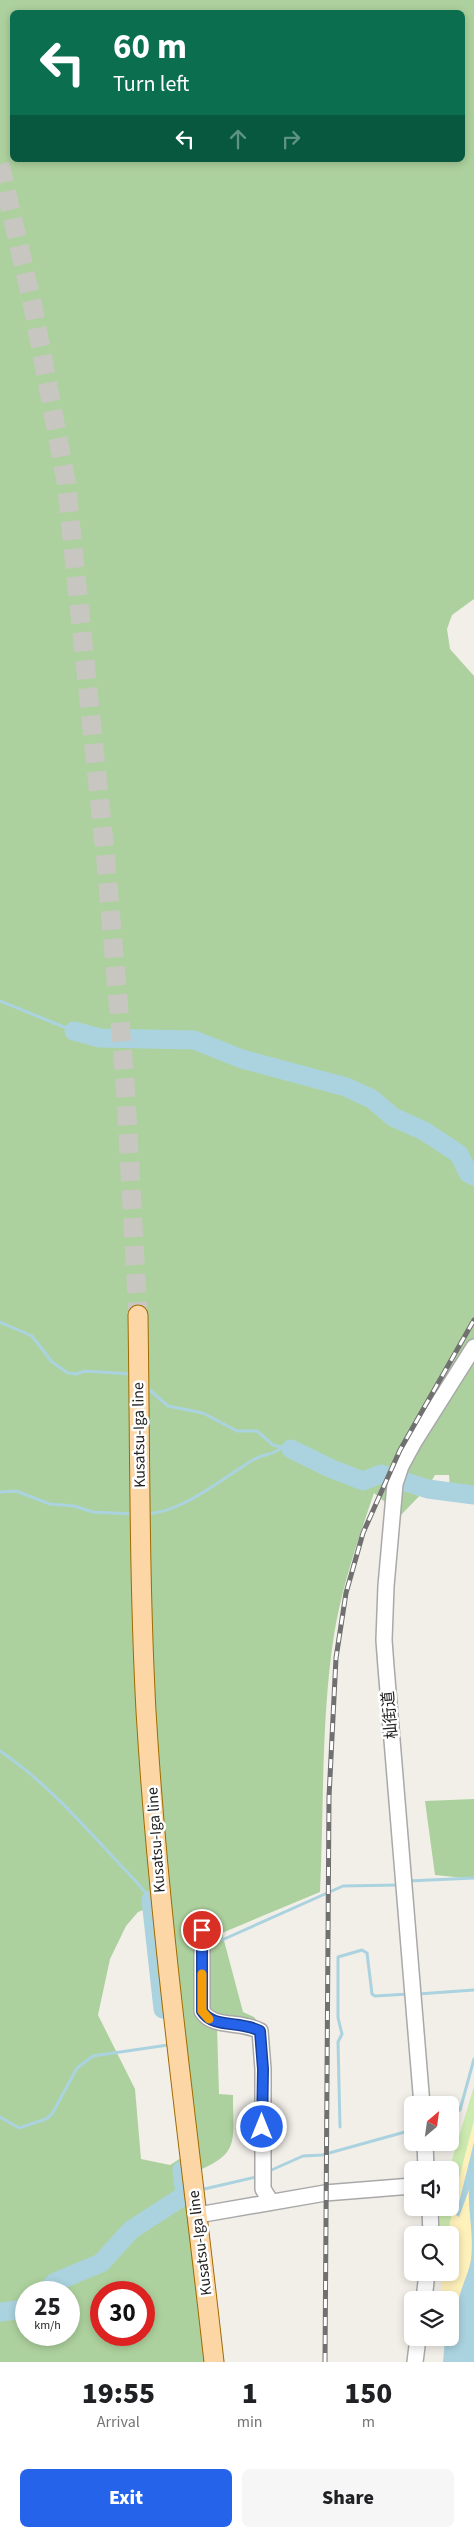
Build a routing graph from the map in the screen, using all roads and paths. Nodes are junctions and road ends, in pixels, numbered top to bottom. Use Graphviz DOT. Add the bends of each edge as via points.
graph roads {
  1 [pos="138,1315"];
  2 [pos="474,1347"];
  3 [pos="202,1930"];
  4 [pos="421,2096"];
  5 [pos="404,2187"];
  6 [pos="271,2202"];
  7 [pos="198,2215"];
  8 [pos="417,2346"];
  9 [pos="214,2362"];
  10 [pos="415,2362"];
  1 -- 7 [label="main road, Kusatsu-Iga line" via="141,1592 146,1712 160,1894"];
  2 -- 4 [label="street, 杣街道" via="442,1394 401,1466 395,1484 386,1586 384,1640"];
  3 -- 6 [label="street" via="202,2011 206,2018 216,2022 241,2023 260,2031 263,2188"];
  5 -- 6 [label="street" via="325,2193"];
  6 -- 7 [label="street"];
  7 -- 9 [label="main road, Kusatsu-Iga line"];
  8 -- 10 [label="street"];
}
